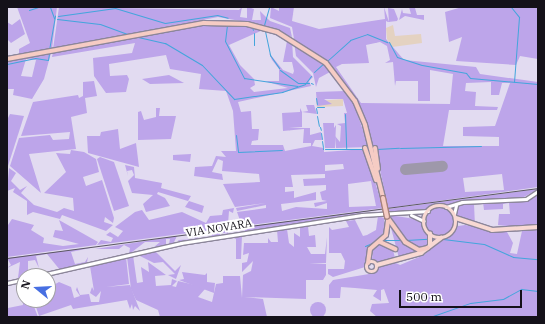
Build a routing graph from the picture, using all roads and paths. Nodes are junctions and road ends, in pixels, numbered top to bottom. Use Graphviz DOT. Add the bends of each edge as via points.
graph roads {
  1 [pos="7,59"];
  2 [pos="365,148"];
  3 [pos="375,148"];
  4 [pos="380,190"];
  5 [pos="538,190"];
  6 [pos="460,203"];
  7 [pos="446,208"];
  8 [pos="428,211"];
  9 [pos="407,214"];
  10 [pos="454,216"];
  11 [pos="387,217"];
  12 [pos="424,221"];
  13 [pos="465,224"];
  14 [pos="538,227"];
  15 [pos="453,230"];
  16 [pos="430,234"];
  17 [pos="442,238"];
  18 [pos="381,240"];
  19 [pos="428,248"];
  20 [pos="395,249"];
  21 [pos="369,256"];
  22 [pos="368,263"];
  23 [pos="376,264"];
  24 [pos="56,272"];
  1 -- 4 [label="highway" via="204,23 259,26 298,42 335,72 355,101 370,144"];
  2 -- 4 [label="highway"];
  3 -- 4 [label="highway"];
  4 -- 11 [label="highway, bridge"];
  5 -- 6 [label="main road" via="529,198"];
  6 -- 7 [label="main road"];
  6 -- 10 [label="main road"];
  7 -- 8 [label="main road" via="436,207"];
  7 -- 10 [label="main road"];
  8 -- 9 [label="main road, VIA NOVARA"];
  8 -- 12 [label="main road"];
  9 -- 12 [label="main road, VIA NOVARA"];
  9 -- 24 [label="main road, VIA NOVARA" via="327,220 175,244"];
  10 -- 13 [label="main road"];
  10 -- 15 [label="main road"];
  11 -- 18 [label="highway"];
  11 -- 19 [label="highway" via="403,240 419,250"];
  12 -- 16 [label="main road"];
  13 -- 14 [label="main road" via="501,230"];
  13 -- 15 [label="main road"];
  15 -- 17 [label="main road"];
  16 -- 17 [label="main road"];
  16 -- 19 [label="main road"];
  17 -- 19 [label="main road"];
  18 -- 20 [label="highway" via="391,244"];
  18 -- 21 [label="highway" via="372,247"];
  19 -- 23 [label="main road"];
  21 -- 22 [label="highway"];
  21 -- 23 [label="highway"];
  22 -- 23 [label="main road"];
  22 -- 23 [label="main road" via="371,272"];
}
